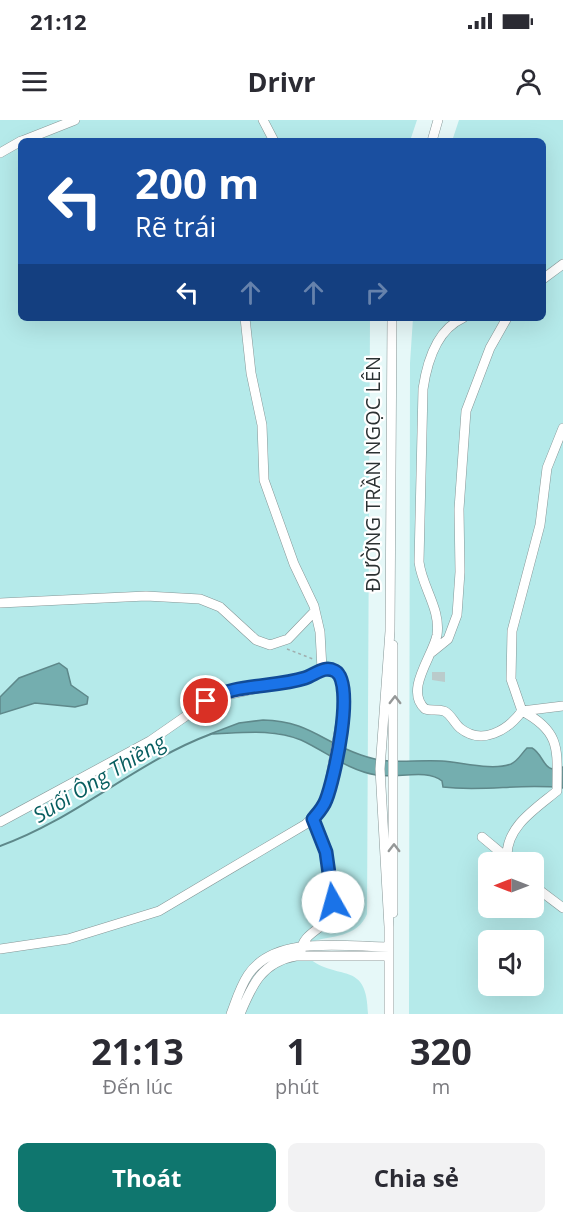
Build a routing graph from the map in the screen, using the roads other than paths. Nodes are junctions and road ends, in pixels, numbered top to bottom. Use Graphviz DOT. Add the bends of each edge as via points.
graph roads {
  1 [pos="75,120"];
  2 [pos="263,120"];
  3 [pos="438,120"];
  4 [pos="29,138"];
  5 [pos="272,138"];
  6 [pos="433,138"];
  7 [pos="18,143"];
  8 [pos="0,153"];
  9 [pos="563,264"];
  10 [pos="546,277"];
  11 [pos="245,321"];
  12 [pos="392,321"];
  13 [pos="458,321"];
  14 [pos="505,321"];
  15 [pos="563,428"];
  16 [pos="0,603"];
  17 [pos="315,611"];
  18 [pos="390,631"];
  19 [pos="432,652"];
  20 [pos="322,665"];
  21 [pos="563,706"];
  22 [pos="522,711"];
  23 [pos="313,819"];
  24 [pos="0,822"];
  25 [pos="482,837"];
  26 [pos="500,852"];
  27 [pos="508,852"];
  28 [pos="544,894"];
  29 [pos="563,908"];
  30 [pos="389,927"];
  31 [pos="0,949"];
  32 [pos="301,951"];
  33 [pos="389,951"];
  34 [pos="231,1014"];
  35 [pos="240,1014"];
  36 [pos="389,1014"];
  1 -- 4 [label="street"];
  2 -- 5 [label="street"];
  3 -- 6 [label="street"];
  7 -- 8 [label="street"];
  9 -- 10 [label="street"];
  11 -- 17 [label="street" via="250,372 262,425 267,490"];
  12 -- 18 [label="street, ĐƯỜNG TRẦN NGỌC LÊN"];
  13 -- 19 [label="street" via="439,338 423,389 419,562 436,616"];
  14 -- 19 [label="street" via="490,348 466,411 457,615 448,639"];
  15 -- 22 [label="street" via="547,468 540,525 512,631 511,679"];
  16 -- 17 [label="street" via="146,596 200,599 220,608 256,640 278,644"];
  17 -- 20 [label="street"];
  18 -- 30 [label="street, ĐƯỜNG TRẦN NGỌC LÊN" via="380,758"];
  30 -- 18 [label="street, ĐƯỜNG TRẦN NGỌC LÊN, one-way" via="394,899 395,780 395,667"];
  19 -- 22 [label="street" via="419,680 419,700 425,709 443,711 461,729 482,736 506,728"];
  20 -- 23 [label="street" via="336,671 344,684 345,705 325,801"];
  20 -- 24 [label="street" via="301,679 212,698 150,741"];
  21 -- 22 [label="street"];
  22 -- 27 [label="street" via="552,735 557,751 557,791 515,828 507,844"];
  23 -- 31 [label="street" via="159,910 68,939"];
  23 -- 32 [label="street" via="326,852 333,907 327,920 307,937"];
  25 -- 26 [label="street"];
  28 -- 29 [label="street"];
  30 -- 33 [label="street, ĐƯỜNG TRẦN NGỌC LÊN"];
  32 -- 33 [label="street"];
  32 -- 34 [label="street" via="280,950 259,963 243,983"];
  32 -- 35 [label="street" via="265,969 251,987"];
  33 -- 36 [label="street, ĐƯỜNG TRẦN NGỌC LÊN"];
}
